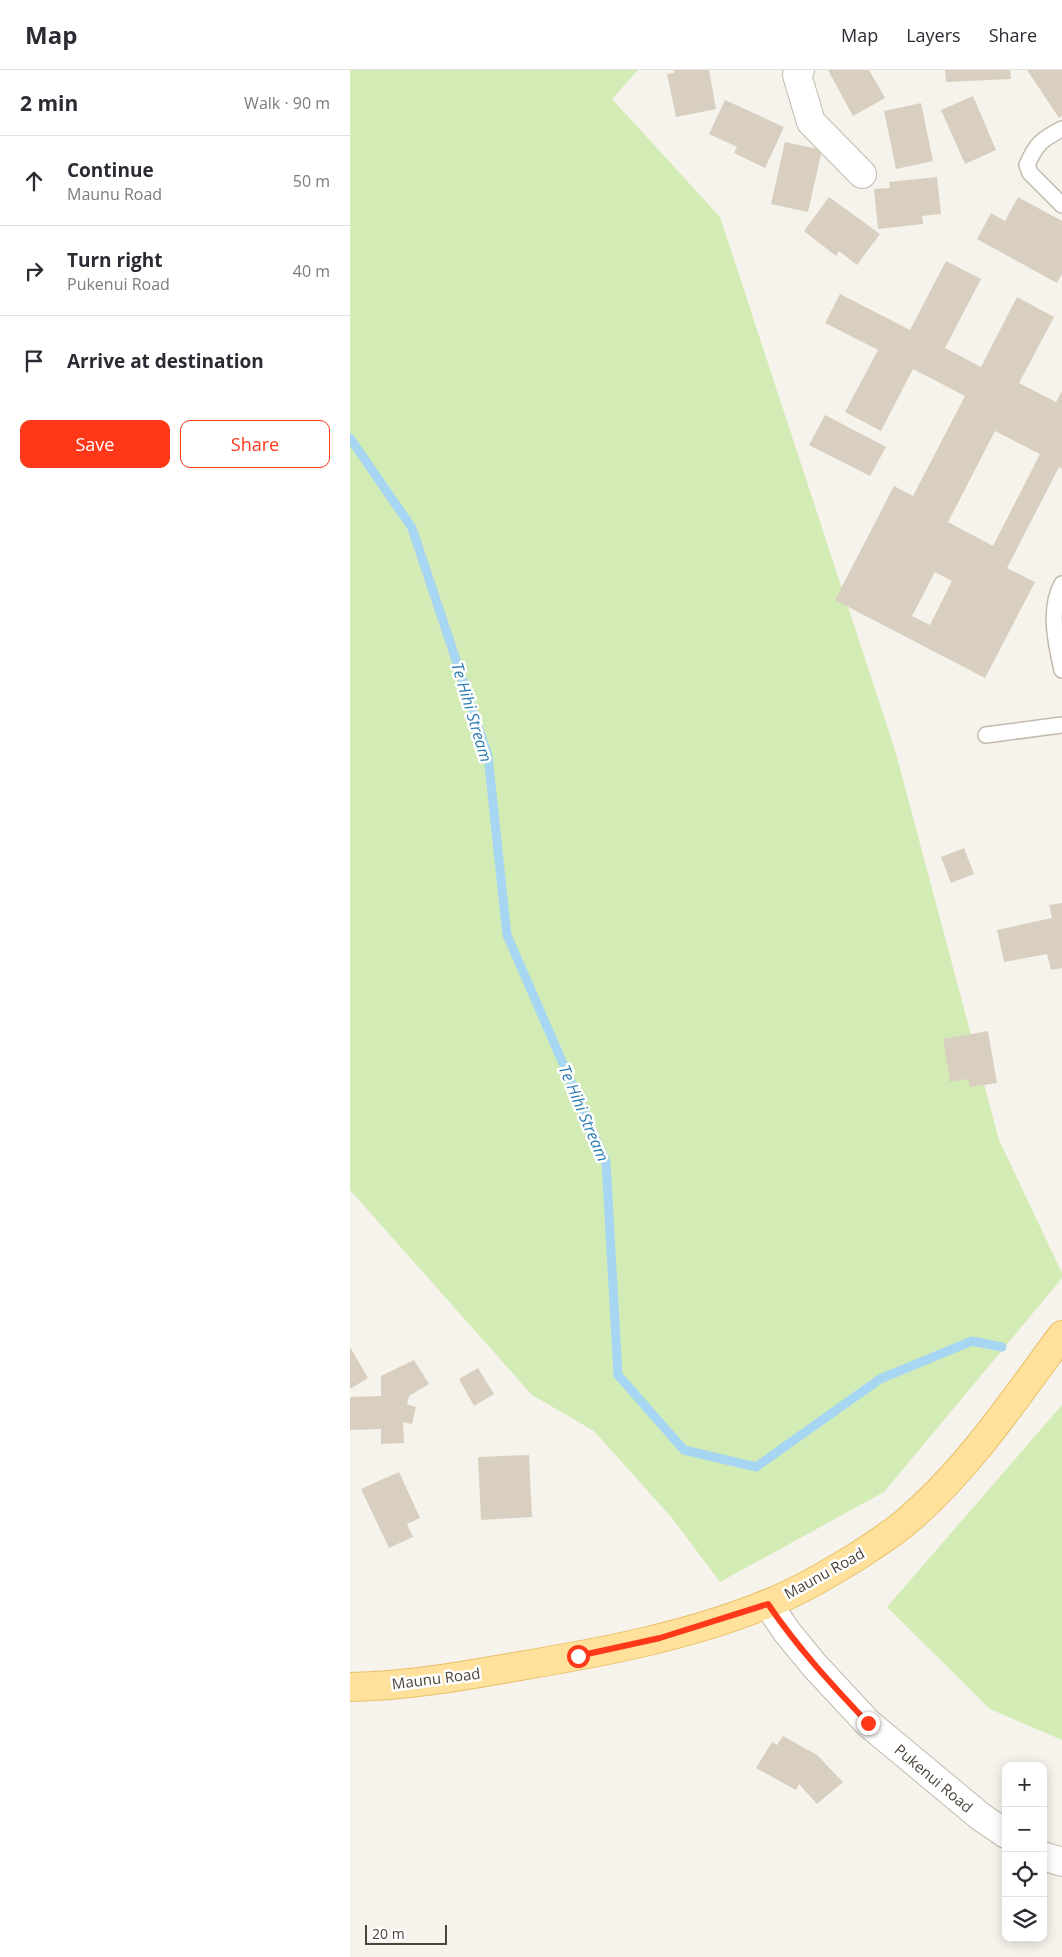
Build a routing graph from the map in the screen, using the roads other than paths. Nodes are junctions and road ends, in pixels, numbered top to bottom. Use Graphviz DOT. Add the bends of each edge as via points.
graph roads {
  1 [pos="800,70"];
  2 [pos="1062,129"];
  3 [pos="862,174"];
  4 [pos="1062,205"];
  5 [pos="1062,584"];
  6 [pos="1062,670"];
  7 [pos="1062,725"];
  8 [pos="986,736"];
  9 [pos="1062,1335"];
  10 [pos="768,1604"];
  11 [pos="350,1687"];
  12 [pos="1002,1831"];
  13 [pos="1047,1857"];
  14 [pos="1062,1862"];
  1 -- 3 [label="street" via="796,75 811,122"];
  2 -- 4 [label="lane" via="1043,138 1027,165 1030,173"];
  5 -- 6 [label="lane" via="1056,606 1055,640"];
  7 -- 8 [label="lane"];
  9 -- 10 [label="main road, Maunu Road" via="995,1427 939,1491 906,1522 824,1576"];
  10 -- 11 [label="main road, Maunu Road" via="660,1638 578,1656 400,1684"];
  10 -- 12 [label="street, Pukenui Road" via="792,1639 868,1723"];
  13 -- 14 [label="street"];
}
